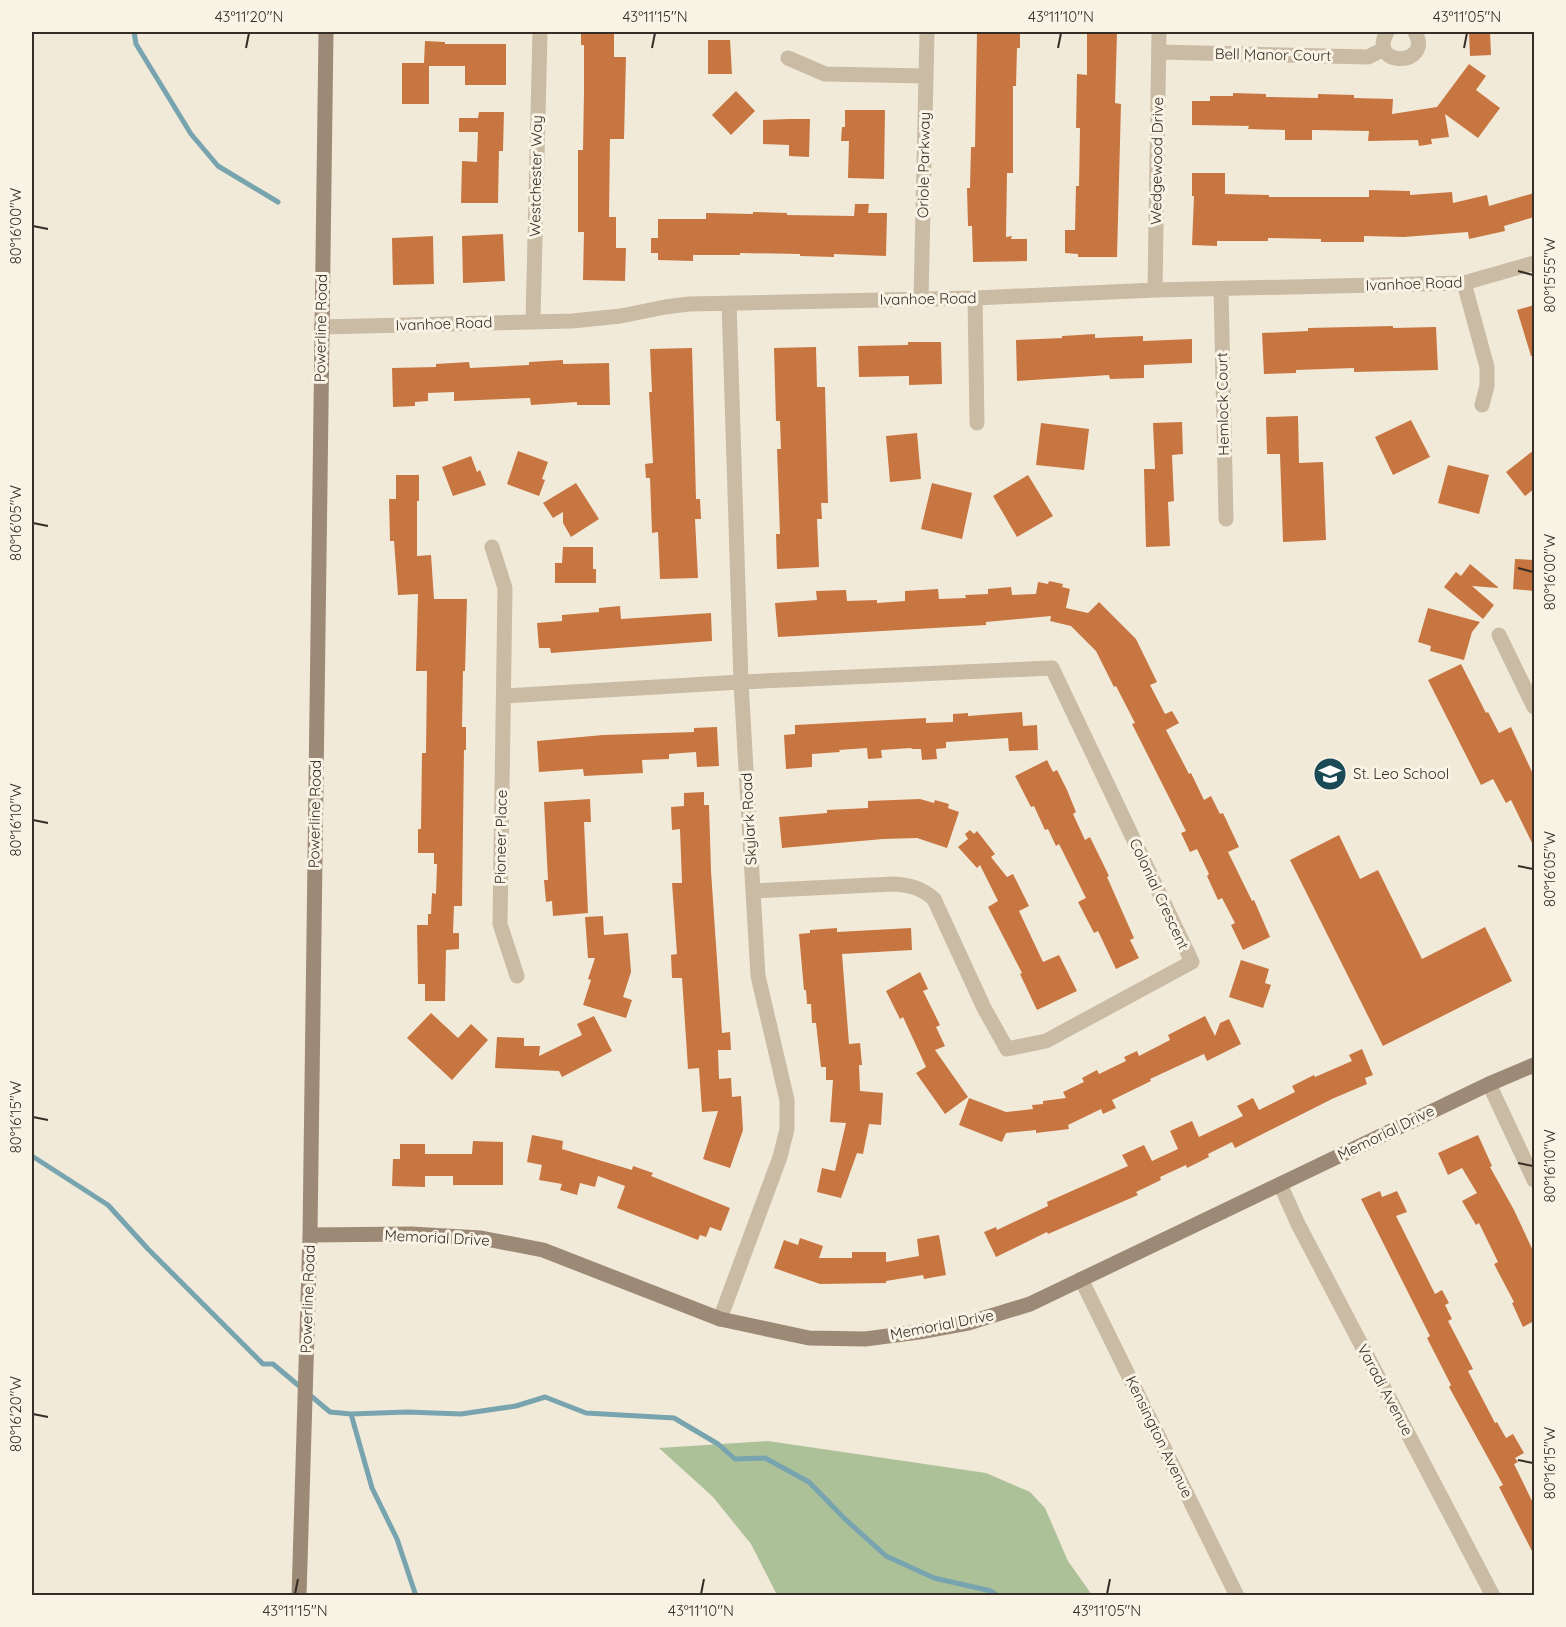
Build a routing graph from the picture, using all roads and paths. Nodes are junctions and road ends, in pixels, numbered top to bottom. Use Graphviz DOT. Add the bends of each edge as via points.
graph roads {
  1 [pos="326,32"];
  2 [pos="540,32"];
  3 [pos="927,32"];
  4 [pos="1159,32"];
  5 [pos="1387,32"];
  6 [pos="1415,32"];
  7 [pos="1384,49"];
  8 [pos="1159,52"];
  9 [pos="788,58"];
  10 [pos="926,76"];
  11 [pos="1534,263"];
  12 [pos="1464,283"];
  13 [pos="1221,289"];
  14 [pos="1155,290"];
  15 [pos="975,298"];
  16 [pos="921,299"];
  17 [pos="729,303"];
  18 [pos="533,321"];
  19 [pos="321,327"];
  20 [pos="1482,405"];
  21 [pos="977,423"];
  22 [pos="1226,519"];
  23 [pos="492,546"];
  24 [pos="1499,635"];
  25 [pos="741,682"];
  26 [pos="504,696"];
  27 [pos="1534,707"];
  28 [pos="753,891"];
  29 [pos="517,976"];
  30 [pos="1534,1065"];
  31 [pos="1489,1084"];
  32 [pos="1534,1180"];
  33 [pos="1280,1184"];
  34 [pos="310,1235"];
  35 [pos="1081,1278"];
  36 [pos="720,1319"];
  37 [pos="299,1596"];
  38 [pos="1237,1596"];
  39 [pos="1493,1596"];
  1 -- 19 [label="main road, Powerline Road"];
  2 -- 18 [label="street, Westchester Way"];
  3 -- 10 [label="street, Oriole Parkway"];
  4 -- 8 [label="street, Wedgewood Drive"];
  5 -- 7 [label="street"];
  6 -- 7 [label="street" via="1418,43 1409,57 1398,60"];
  7 -- 8 [label="street, Bell Manor Court" via="1368,57"];
  8 -- 14 [label="street, Wedgewood Drive"];
  9 -- 10 [label="street" via="825,74"];
  10 -- 16 [label="street, Oriole Parkway"];
  11 -- 12 [label="street, Ivanhoe Road"];
  12 -- 13 [label="street, Ivanhoe Road"];
  12 -- 20 [label="street" via="1486,367"];
  13 -- 14 [label="street, Ivanhoe Road"];
  13 -- 22 [label="street, Hemlock Court"];
  14 -- 15 [label="street, Ivanhoe Road"];
  15 -- 16 [label="street, Ivanhoe Road"];
  15 -- 21 [label="street"];
  16 -- 17 [label="street, Ivanhoe Road"];
  17 -- 18 [label="street, Ivanhoe Road" via="677,305 609,318"];
  17 -- 25 [label="street, Skylark Road"];
  18 -- 19 [label="street, Ivanhoe Road"];
  19 -- 34 [label="main road, Powerline Road"];
  23 -- 26 [label="street, Pioneer Place" via="505,588"];
  24 -- 27 [label="street"];
  25 -- 26 [label="street"];
  25 -- 28 [label="street, Skylark Road"];
  25 -- 28 [label="street, Colonial Crescent" via="1052,668 1192,962 1046,1041 1007,1049 934,899 924,890 893,884"];
  26 -- 29 [label="street, Pioneer Place" via="500,924"];
  28 -- 36 [label="street, Skylark Road" via="758,976 787,1100 787,1129"];
  30 -- 31 [label="main road, Memorial Drive"];
  31 -- 32 [label="street"];
  31 -- 33 [label="main road, Memorial Drive"];
  33 -- 35 [label="main road, Memorial Drive"];
  33 -- 39 [label="street, Varadi Avenue"];
  34 -- 36 [label="main road, Memorial Drive" via="481,1238 543,1250"];
  34 -- 37 [label="main road, Powerline Road"];
  35 -- 36 [label="main road, Memorial Drive" via="1030,1304 968,1323 865,1339 809,1338"];
  35 -- 38 [label="street, Kensington Avenue"];
}
